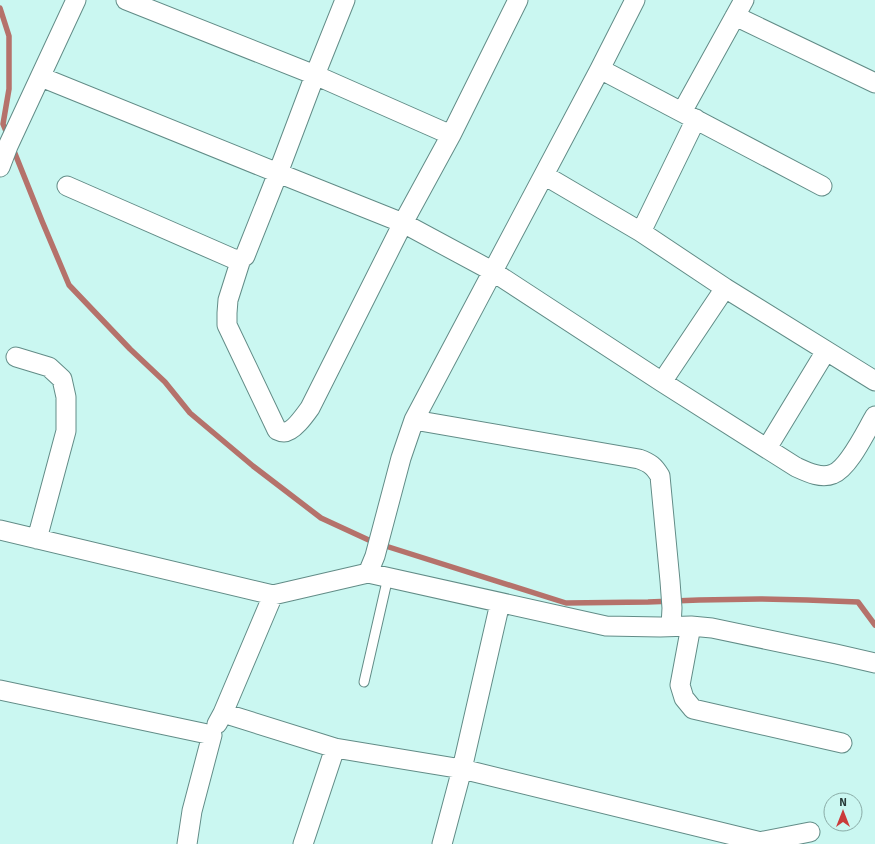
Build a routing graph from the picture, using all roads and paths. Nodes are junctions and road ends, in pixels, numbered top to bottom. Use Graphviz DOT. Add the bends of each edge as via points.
graph roads {
  1 [pos="76,0"];
  2 [pos="126,0"];
  3 [pos="345,0"];
  4 [pos="518,0"];
  5 [pos="635,0"];
  6 [pos="740,8"];
  7 [pos="600,69"];
  8 [pos="315,75"];
  9 [pos="875,83"];
  10 [pos="38,84"];
  11 [pos="689,116"];
  12 [pos="451,135"];
  13 [pos="3,157"];
  14 [pos="278,173"];
  15 [pos="544,175"];
  16 [pos="67,186"];
  17 [pos="822,186"];
  18 [pos="403,223"];
  19 [pos="640,232"];
  20 [pos="241,259"];
  21 [pos="492,271"];
  22 [pos="725,288"];
  23 [pos="826,351"];
  24 [pos="16,357"];
  25 [pos="875,381"];
  26 [pos="662,382"];
  27 [pos="875,416"];
  28 [pos="414,420"];
  29 [pos="767,448"];
  30 [pos="0,530"];
  31 [pos="36,539"];
  32 [pos="371,564"];
  33 [pos="388,577"];
  34 [pos="273,595"];
  35 [pos="500,603"];
  36 [pos="672,617"];
  37 [pos="691,626"];
  38 [pos="875,664"];
  39 [pos="364,682"];
  40 [pos="0,690"];
  41 [pos="223,713"];
  42 [pos="212,735"];
  43 [pos="842,743"];
  44 [pos="335,748"];
  45 [pos="462,769"];
  46 [pos="810,832"];
  47 [pos="753,843"];
  48 [pos="187,844"];
  49 [pos="303,844"];
  50 [pos="442,844"];
  1 -- 10 [label="street"];
  2 -- 8 [label="street"];
  3 -- 8 [label="street"];
  4 -- 12 [label="street"];
  5 -- 7 [label="street"];
  6 -- 9 [label="street"];
  6 -- 11 [label="street"];
  7 -- 11 [label="street"];
  7 -- 15 [label="street"];
  8 -- 12 [label="street"];
  8 -- 14 [label="street"];
  10 -- 13 [label="street"];
  10 -- 14 [label="street"];
  11 -- 17 [label="street"];
  11 -- 19 [label="street"];
  12 -- 18 [label="street"];
  14 -- 18 [label="street"];
  14 -- 20 [label="street" via="245,256"];
  15 -- 19 [label="street"];
  15 -- 21 [label="street"];
  16 -- 20 [label="street" via="234,259"];
  18 -- 20 [label="street" via="310,408 288,431 278,430 227,325 228,300"];
  18 -- 21 [label="street"];
  19 -- 22 [label="street"];
  21 -- 26 [label="street"];
  21 -- 28 [label="street"];
  22 -- 23 [label="street"];
  22 -- 26 [label="street"];
  23 -- 25 [label="street"];
  23 -- 29 [label="street"];
  24 -- 31 [label="street" via="50,367 62,379 66,397 66,431"];
  26 -- 29 [label="street"];
  27 -- 29 [label="street" via="845,465 833,474 820,476 809,473"];
  28 -- 32 [label="street"];
  28 -- 36 [label="street" via="639,458 656,468 660,476"];
  30 -- 31 [label="street"];
  31 -- 34 [label="street"];
  32 -- 33 [label="street"];
  32 -- 34 [label="street"];
  33 -- 35 [label="street"];
  33 -- 39 [label="lane"];
  34 -- 41 [label="street"];
  35 -- 36 [label="street" via="606,626 660,627"];
  35 -- 45 [label="street"];
  36 -- 37 [label="street"];
  37 -- 38 [label="street" via="712,628"];
  37 -- 43 [label="street" via="680,685 684,698 693,709"];
  40 -- 42 [label="street"];
  41 -- 42 [label="street"];
  41 -- 44 [label="street"];
  42 -- 48 [label="street" via="192,811"];
  44 -- 45 [label="street"];
  44 -- 49 [label="street"];
  45 -- 47 [label="street"];
  45 -- 50 [label="street"];
  46 -- 47 [label="street"];
}
